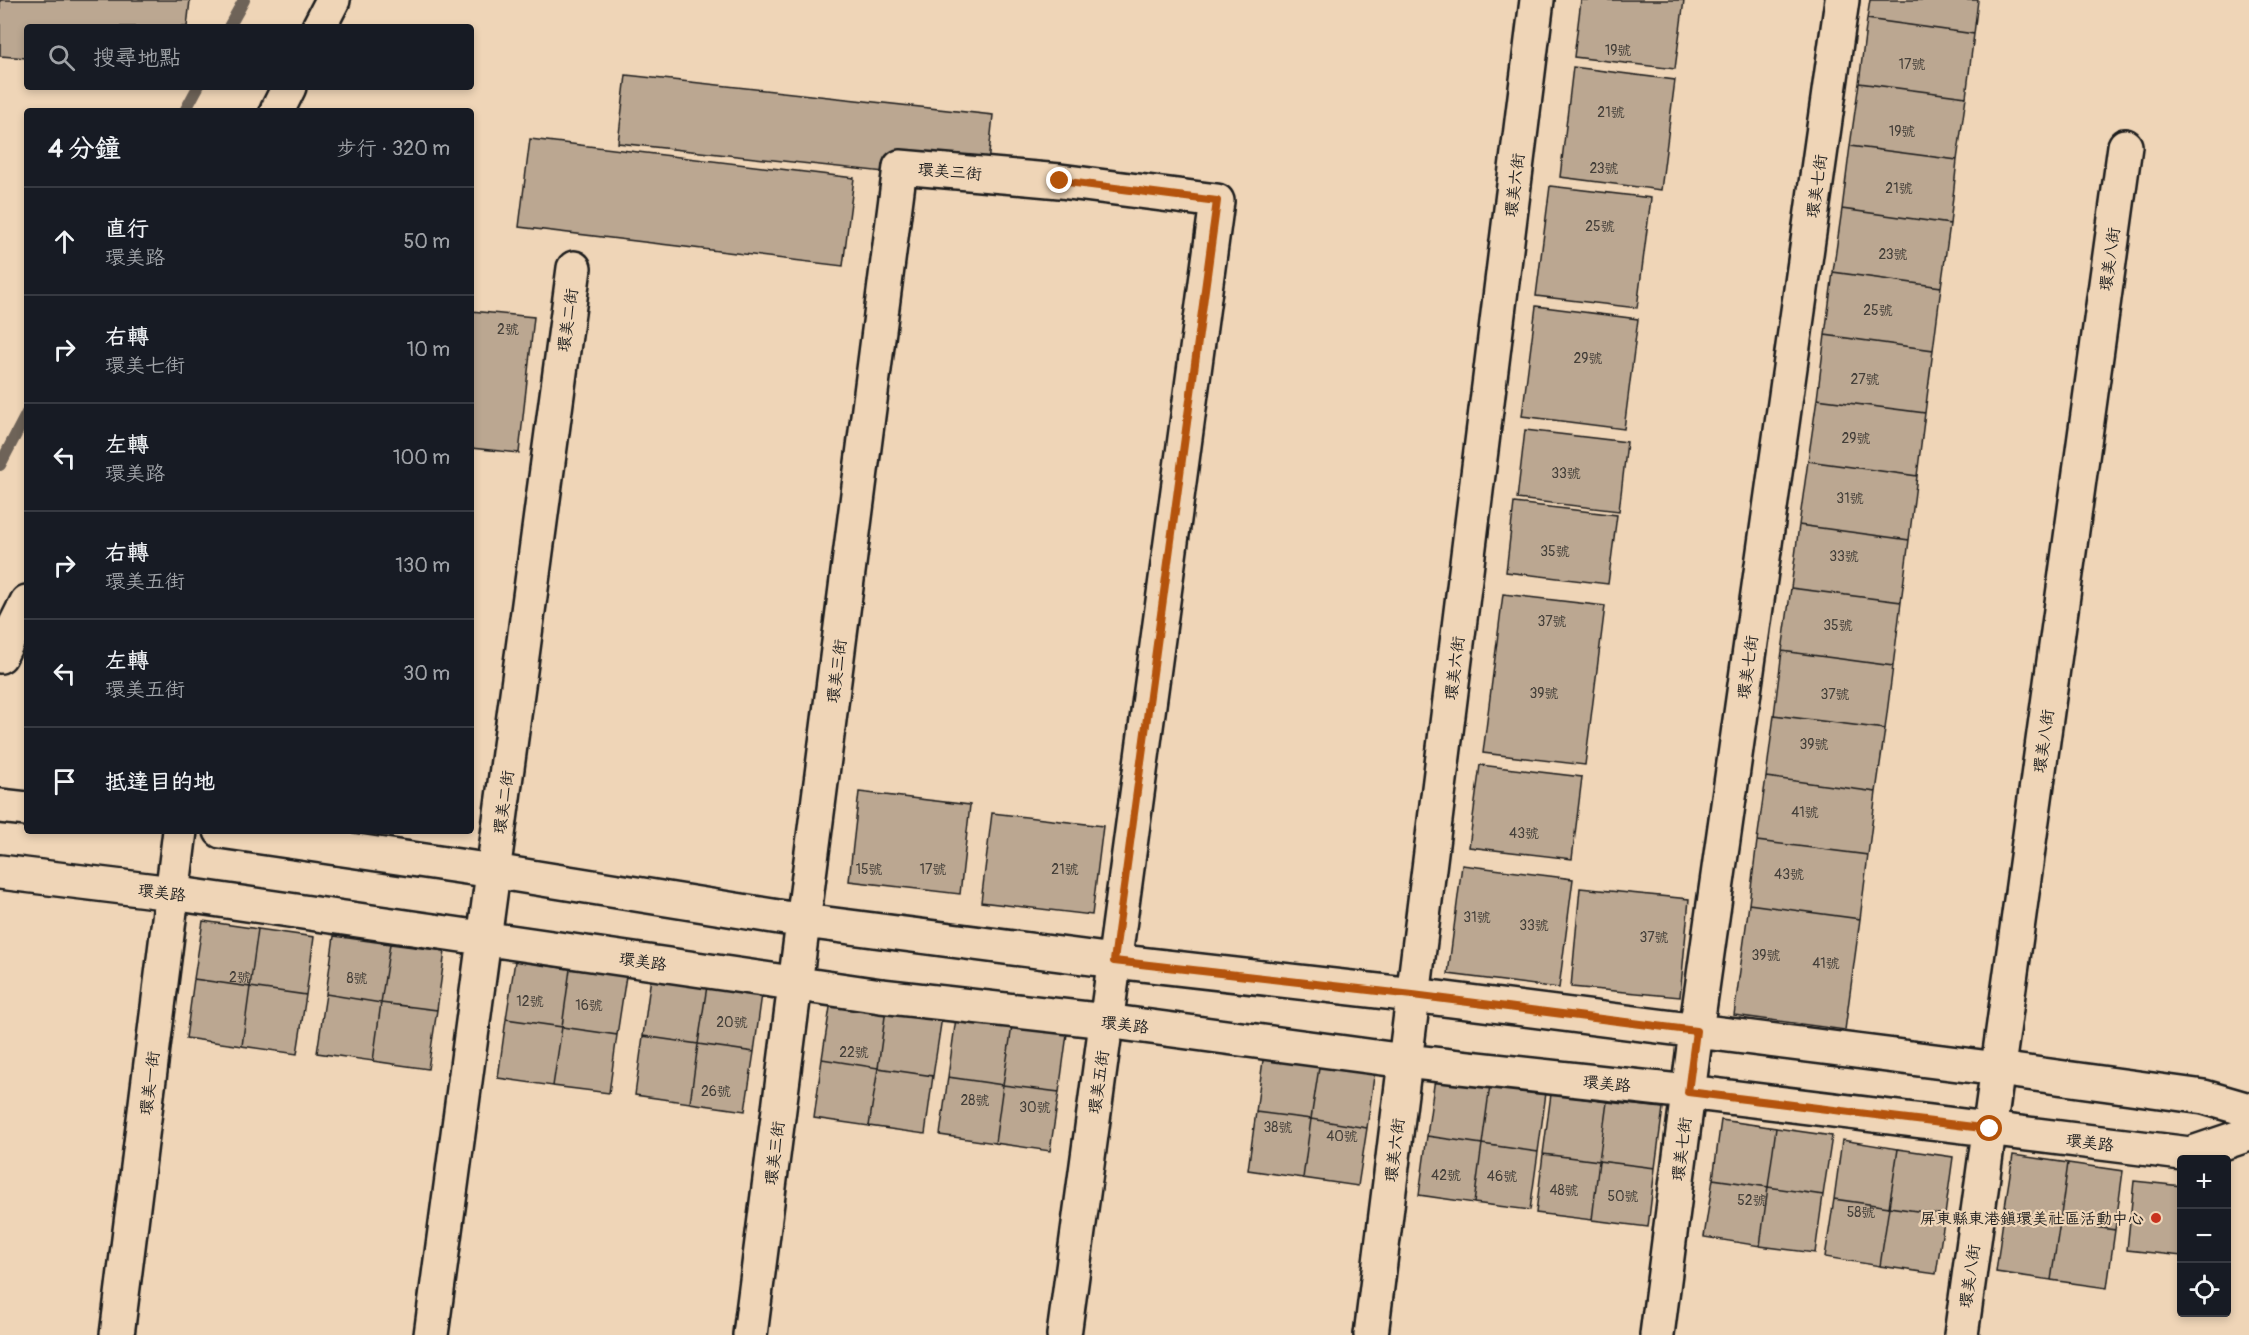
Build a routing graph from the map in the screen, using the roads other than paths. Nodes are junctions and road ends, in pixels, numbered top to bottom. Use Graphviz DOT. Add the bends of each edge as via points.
graph roads {
  1 [pos="333,0"];
  2 [pos="1537,0"];
  3 [pos="1842,0"];
  4 [pos="321,24"];
  5 [pos="288,90"];
  6 [pos="278,108"];
  7 [pos="2125,147"];
  8 [pos="1060,181"];
  9 [pos="573,268"];
  10 [pos="24,608"];
  11 [pos="0,656"];
  12 [pos="0,806"];
  13 [pos="24,809"];
  14 [pos="180,834"];
  15 [pos="241,834"];
  16 [pos="493,871"];
  17 [pos="0,872"];
  18 [pos="172,893"];
  19 [pos="804,921"];
  20 [pos="484,938"];
  21 [pos="1114,961"];
  22 [pos="796,983"];
  23 [pos="1413,995"];
  24 [pos="1106,1021"];
  25 [pos="1696,1031"];
  26 [pos="1405,1061"];
  27 [pos="1998,1069"];
  28 [pos="1688,1092"];
  29 [pos="2249,1110"];
  30 [pos="1990,1129"];
  31 [pos="2249,1134"];
  32 [pos="117,1335"];
  33 [pos="431,1335"];
  34 [pos="750,1335"];
  35 [pos="1064,1335"];
  36 [pos="1371,1335"];
  37 [pos="1657,1335"];
  38 [pos="1961,1335"];
  1 -- 4 [label="main road"];
  2 -- 23 [label="main road, 環美六街"];
  3 -- 25 [label="main road, 環美七街"];
  5 -- 6 [label="main road"];
  7 -- 27 [label="main road, 環美八街"];
  8 -- 19 [label="main road, 環美三街" via="900,167"];
  8 -- 21 [label="main road, 環美五街" via="1217,201"];
  9 -- 16 [label="main road, 環美二街"];
  10 -- 11 [label="main road"];
  12 -- 13 [label="main road"];
  14 -- 18 [label="main road, 環美一街"];
  15 -- 16 [label="main road"];
  16 -- 19 [label="main road"];
  16 -- 20 [label="main road, 環美二街"];
  17 -- 18 [label="main road, 環美路"];
  18 -- 20 [label="main road, 環美路"];
  18 -- 32 [label="main road, 環美一街"];
  19 -- 21 [label="main road"];
  19 -- 22 [label="main road, 環美三街"];
  20 -- 22 [label="main road, 環美路"];
  20 -- 33 [label="main road, 環美二街"];
  21 -- 23 [label="main road"];
  21 -- 24 [label="main road, 環美五街"];
  22 -- 24 [label="main road, 環美路"];
  22 -- 34 [label="main road, 環美三街"];
  23 -- 25 [label="main road"];
  23 -- 26 [label="main road, 環美六街"];
  24 -- 26 [label="main road, 環美路"];
  24 -- 35 [label="main road, 環美五街"];
  25 -- 27 [label="main road"];
  25 -- 28 [label="main road, 環美七街"];
  26 -- 28 [label="main road, 環美路"];
  26 -- 36 [label="main road, 環美六街"];
  27 -- 29 [label="main road" via="2204,1097"];
  27 -- 30 [label="main road, 環美八街"];
  28 -- 30 [label="main road, 環美路"];
  28 -- 37 [label="main road, 環美七街"];
  30 -- 31 [label="main road, 環美路" via="2190,1154"];
  30 -- 38 [label="main road, 環美八街"];
}
